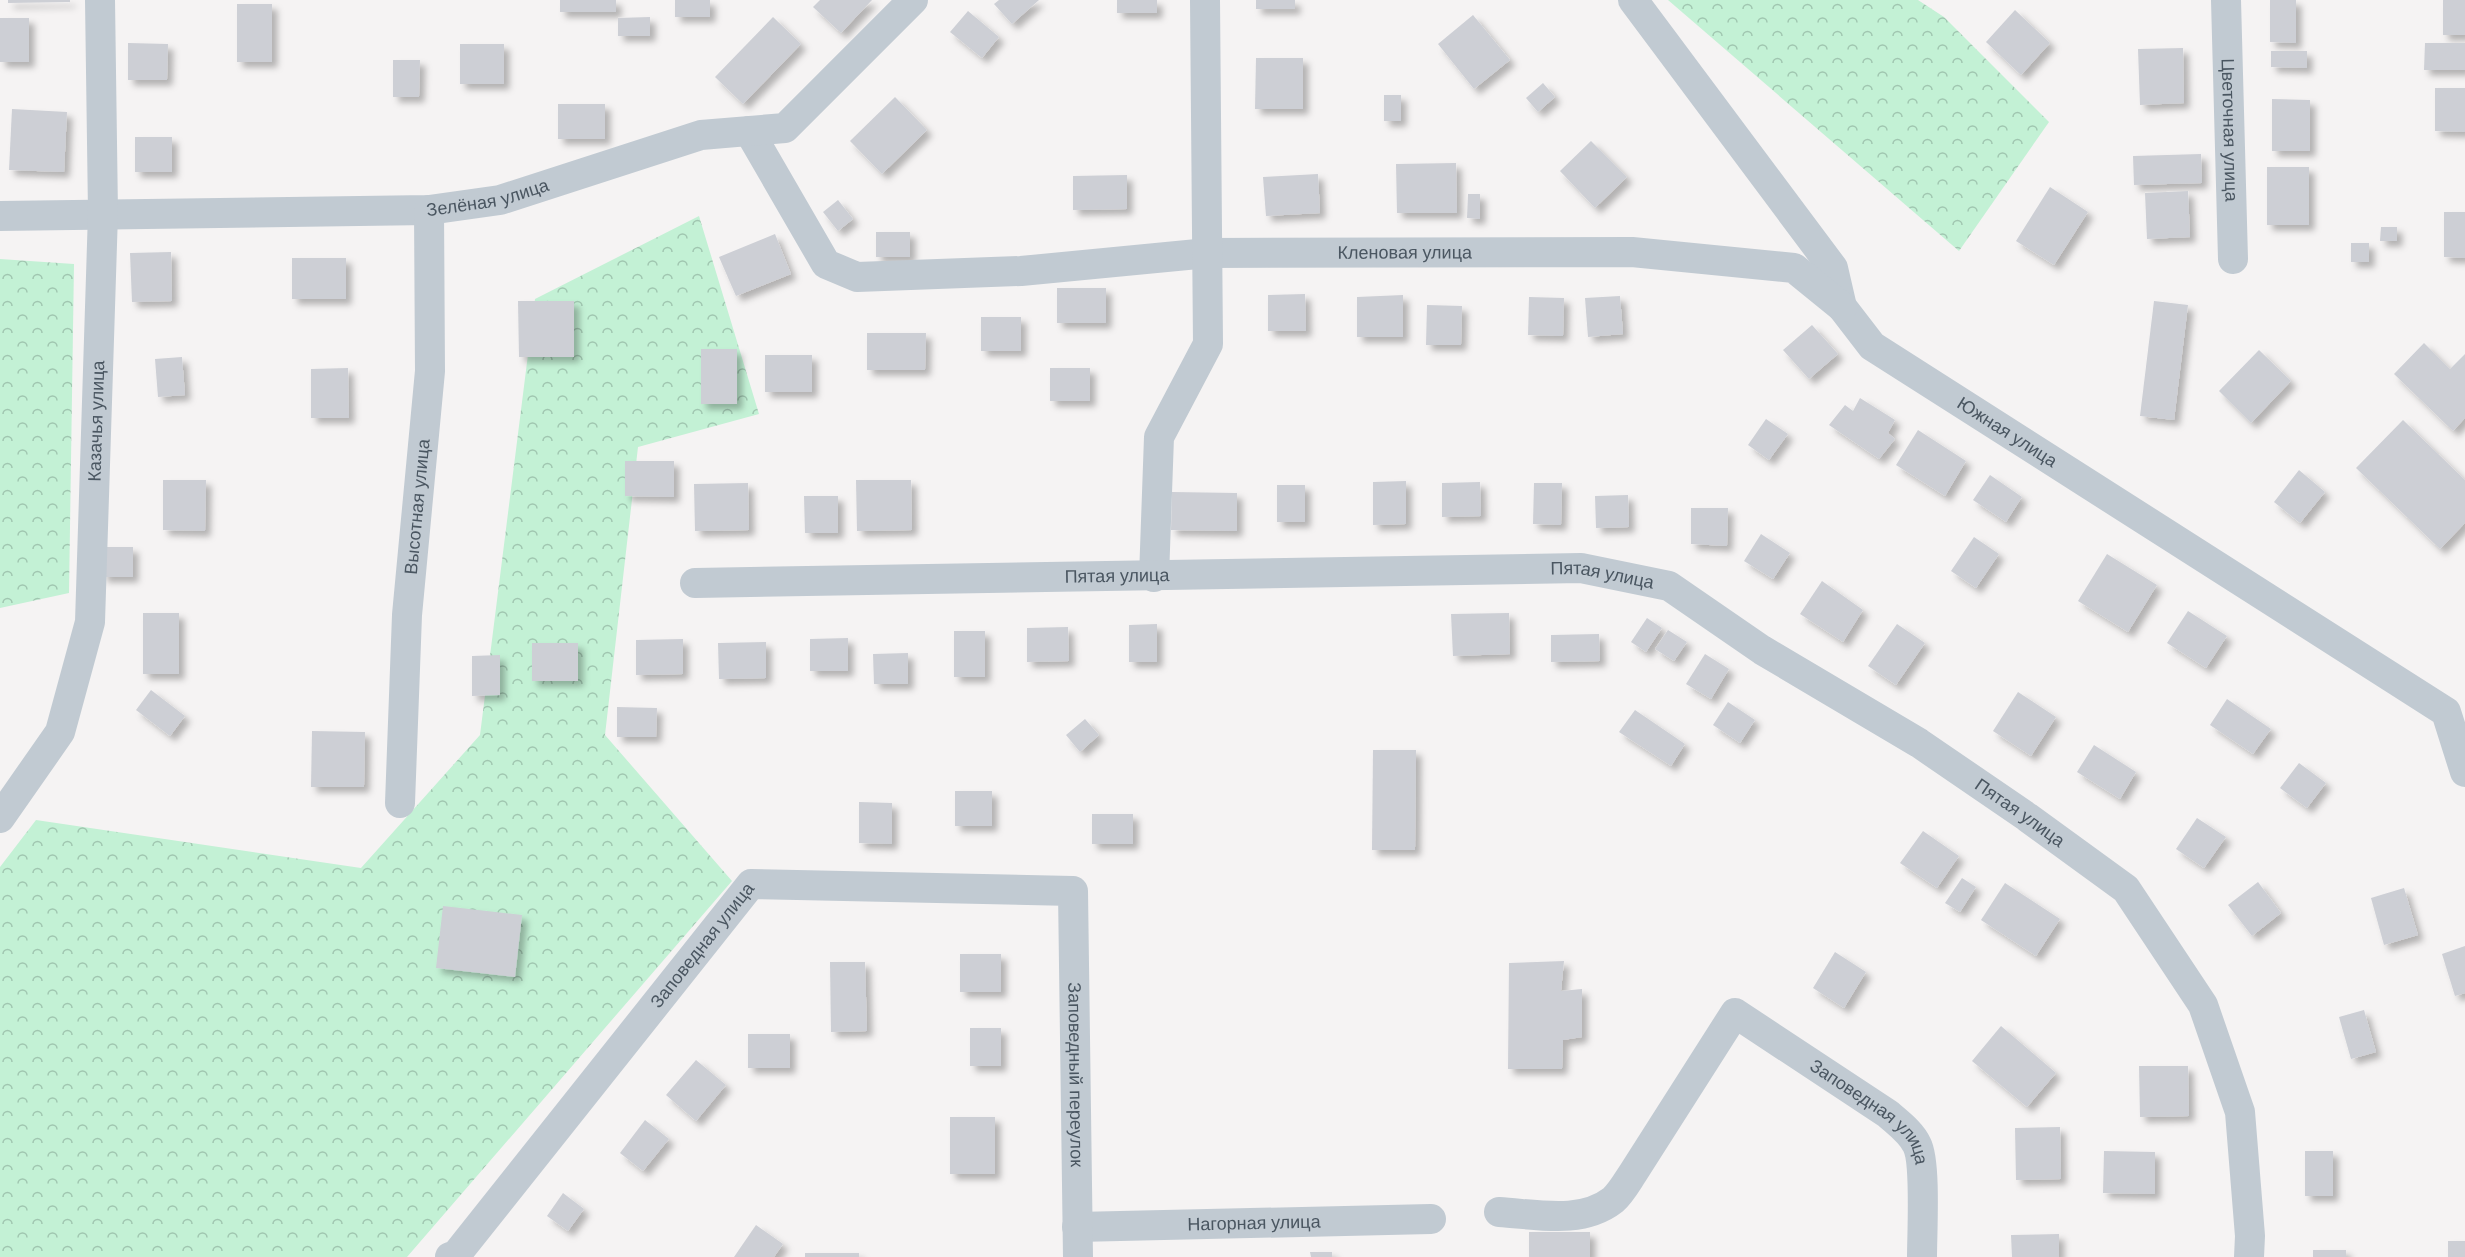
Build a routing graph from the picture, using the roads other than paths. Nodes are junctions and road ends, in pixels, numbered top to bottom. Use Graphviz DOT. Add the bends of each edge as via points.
graph roads {
  1 [pos="100,0"];
  2 [pos="913,0"];
  3 [pos="1205,0"];
  4 [pos="1633,0"];
  5 [pos="2226,0"];
  6 [pos="749,131"];
  7 [pos="429,210"];
  8 [pos="103,213"];
  9 [pos="0,216"];
  10 [pos="1208,253"];
  11 [pos="2233,260"];
  12 [pos="1842,307"];
  13 [pos="1154,577"];
  14 [pos="695,583"];
  15 [pos="2456,710"];
  16 [pos="2465,772"];
  17 [pos="400,803"];
  18 [pos="0,818"];
  19 [pos="1073,891"];
  20 [pos="1499,1212"];
  21 [pos="1431,1219"];
  22 [pos="1077,1227"];
  23 [pos="450,1257"];
  24 [pos="1078,1257"];
  25 [pos="1922,1257"];
  26 [pos="2249,1257"];
  1 -- 8 [label="street, Казачья улица"];
  2 -- 6 [label="street, Зелёная улица" via="785,128"];
  3 -- 10 [label="street"];
  4 -- 12 [label="street, Южная улица" via="1833,268"];
  5 -- 11 [label="street, Цветочная улица"];
  6 -- 7 [label="street, Зелёная улица" via="701,135 501,200"];
  6 -- 10 [label="street, Кленовая улица" via="826,264 857,277 1021,271"];
  7 -- 8 [label="street, Зелёная улица"];
  7 -- 17 [label="street, Высотная улица" via="430,371 407,615"];
  8 -- 9 [label="street, Зелёная улица"];
  8 -- 18 [label="street, Казачья улица" via="90,622 60,732"];
  10 -- 12 [label="street, Кленовая улица" via="1632,252 1794,268"];
  10 -- 13 [label="street" via="1208,344 1159,437"];
  12 -- 15 [label="street, Южная улица" via="1872,346"];
  13 -- 14 [label="street, Пятая улица"];
  13 -- 26 [label="street, Пятая улица" via="1581,568 1669,586 1762,650 1919,742 2126,889 2203,1005 2240,1112"];
  15 -- 16 [label="street, Южная улица"];
  19 -- 22 [label="street, Заповедный переулок"];
  19 -- 23 [label="street, Заповедная улица" via="751,884 456,1255"];
  20 -- 25 [label="street, Заповедная улица" via="1573,1216 1614,1199 1735,1013 1888,1114 1918,1145 1922,1163"];
  21 -- 22 [label="street, Нагорная улица"];
  22 -- 24 [label="street, Заповедный переулок"];
}
